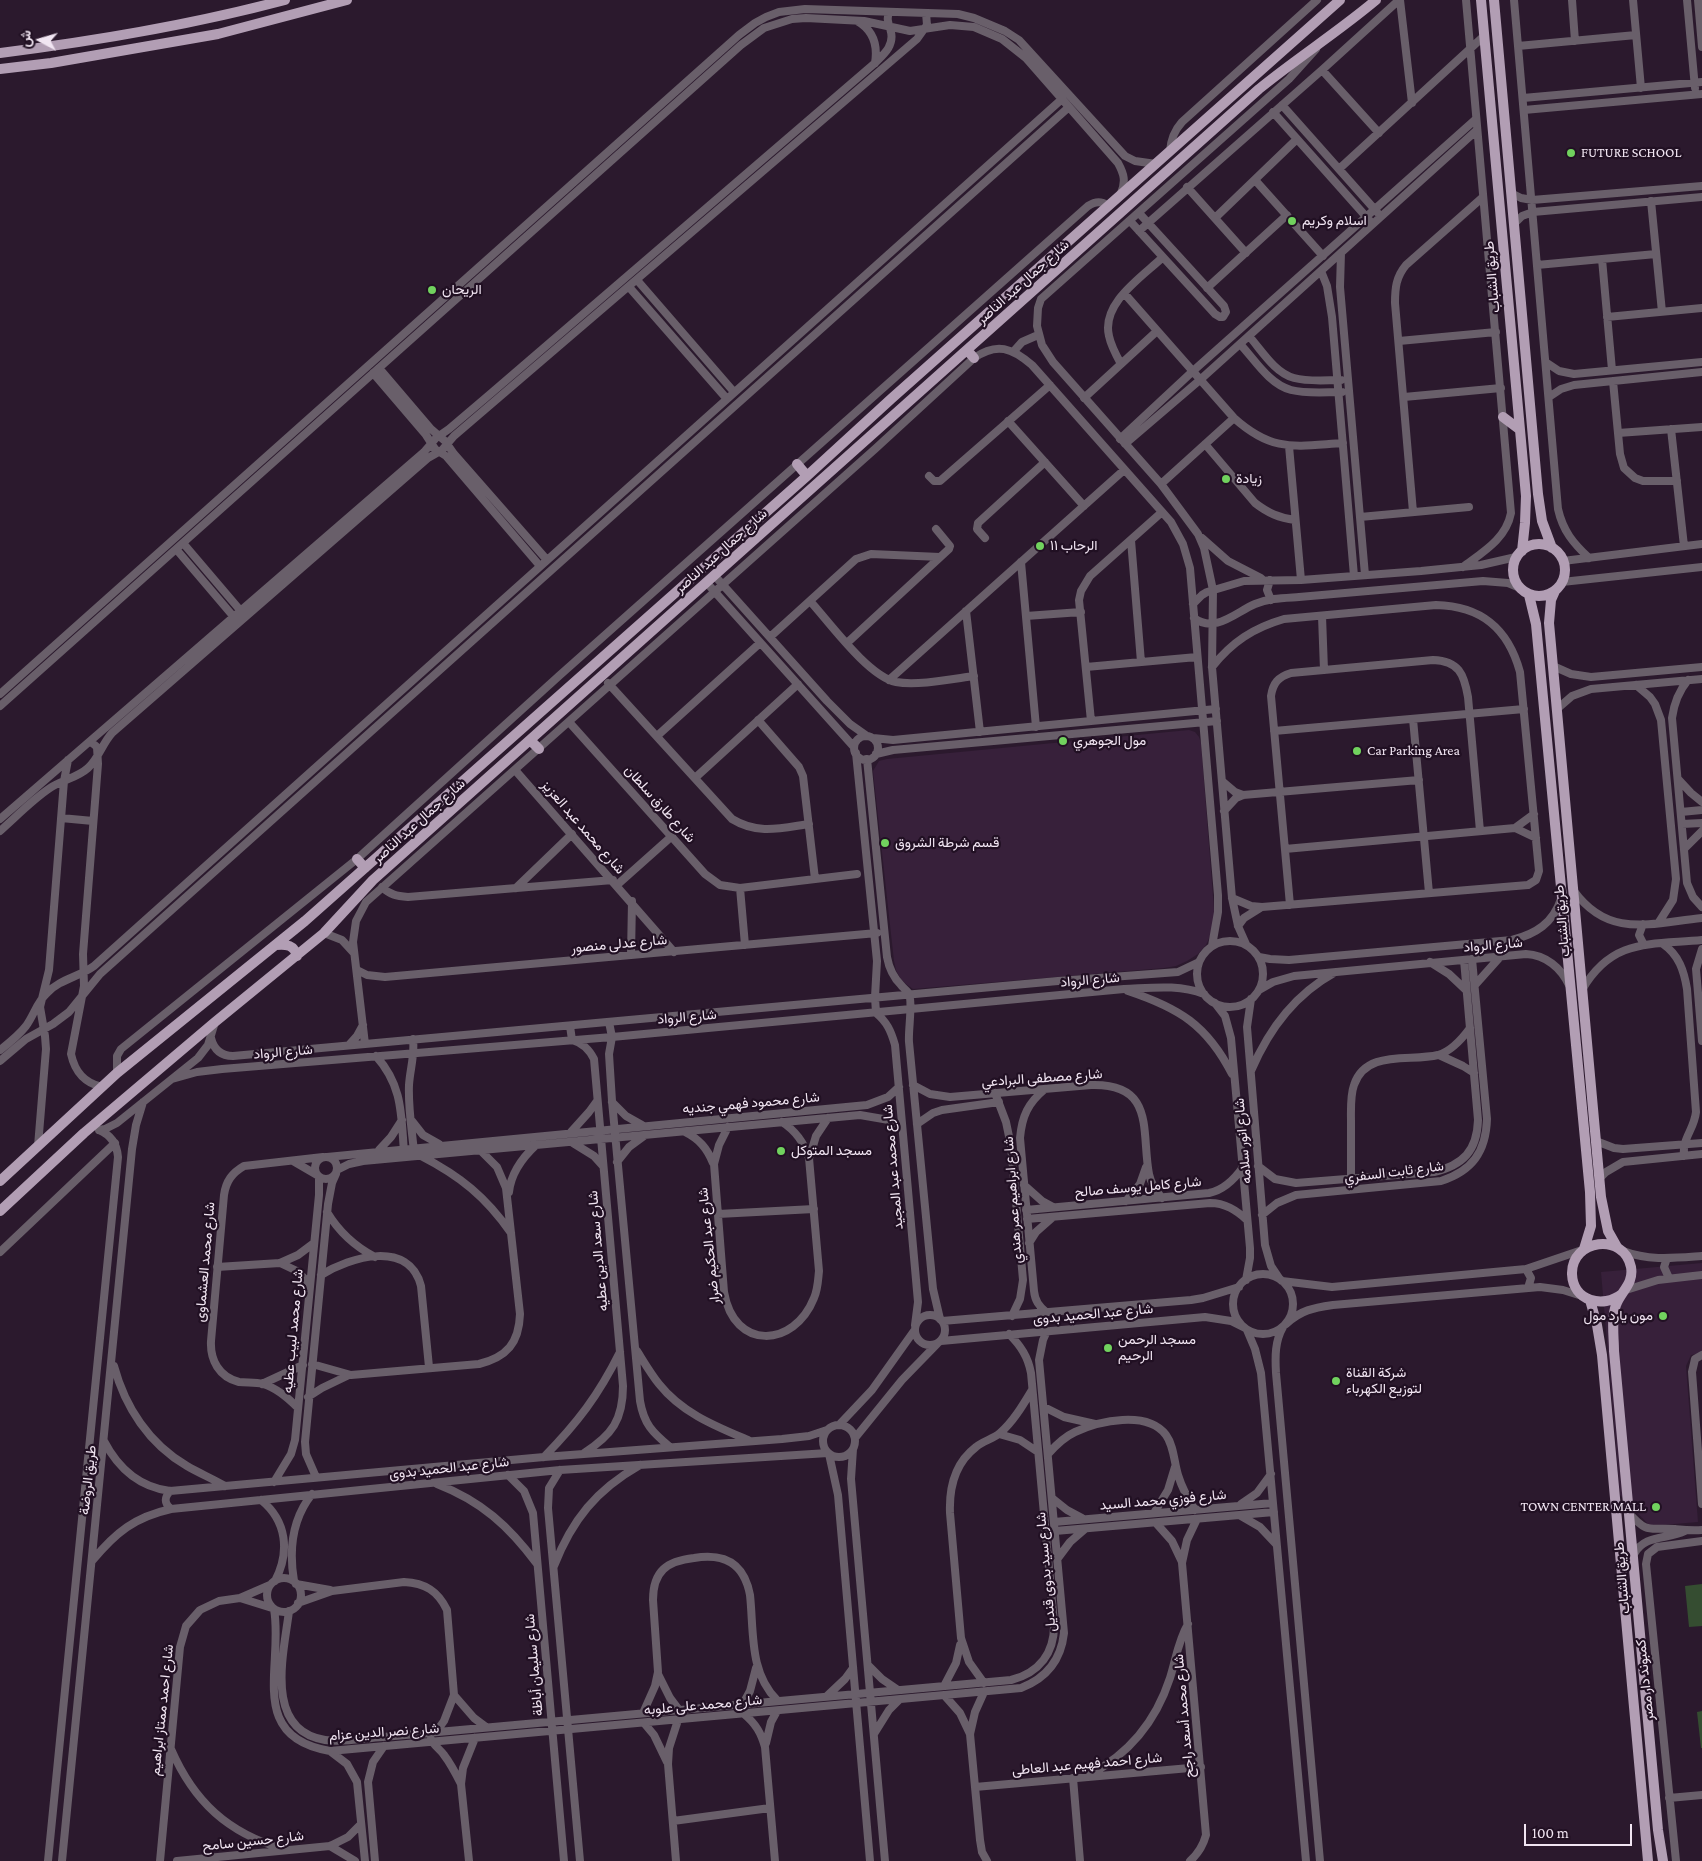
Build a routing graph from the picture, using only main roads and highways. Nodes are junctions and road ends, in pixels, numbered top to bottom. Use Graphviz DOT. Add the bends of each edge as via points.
graph roads {
  1 [pos="285,0"];
  2 [pos="347,0"];
  3 [pos="1340,0"];
  4 [pos="1376,0"];
  5 [pos="1481,0"];
  6 [pos="1494,0"];
  7 [pos="0,53"];
  8 [pos="0,69"];
  9 [pos="874,414"];
  10 [pos="1503,417"];
  11 [pos="883,425"];
  12 [pos="1519,428"];
  13 [pos="857,430"];
  14 [pos="866,441"];
  15 [pos="796,464"];
  16 [pos="807,476"];
  17 [pos="1552,548"];
  18 [pos="1519,554"];
  19 [pos="1559,586"];
  20 [pos="1529,595"];
  21 [pos="530,740"];
  22 [pos="539,749"];
  23 [pos="357,859"];
  24 [pos="365,868"];
  25 [pos="276,945"];
  26 [pos="297,956"];
  27 [pos="2,1177"];
  28 [pos="0,1211"];
  29 [pos="1619,1249"];
  30 [pos="1583,1250"];
  31 [pos="1624,1292"];
  32 [pos="1587,1298"];
  33 [pos="1648,1861"];
  34 [pos="1663,1861"];
  1 -- 7 [label="main road" via="177,26"];
  2 -- 8 [label="main road" via="218,34"];
  3 -- 9 [label="main road, شارع جمال عبد الناصر"];
  4 -- 11 [label="main road, شارع جمال عبد الناصر" via="1259,89 1037,295"];
  5 -- 12 [label="main road, طريق الشباب"];
  6 -- 17 [label="main road, طريق الشباب" via="1539,500 1542,521"];
  9 -- 11 [label="main road"];
  9 -- 13 [label="main road, شارع جمال عبد الناصر"];
  10 -- 12 [label="main road"];
  11 -- 14 [label="main road, شارع جمال عبد الناصر"];
  12 -- 18 [label="main road, طريق الشباب" via="1526,496"];
  13 -- 14 [label="main road"];
  13 -- 16 [label="main road, شارع جمال عبد الناصر"];
  14 -- 21 [label="main road, شارع جمال عبد الناصر"];
  15 -- 16 [label="main road"];
  16 -- 24 [label="main road, شارع جمال عبد الناصر"];
  17 -- 18 [label="main road" via="1537,544"];
  17 -- 19 [label="main road" via="1563,561 1565,572"];
  18 -- 20 [label="main road" via="1513,574 1520,588"];
  19 -- 20 [label="main road" via="1546,596"];
  19 -- 29 [label="main road, طريق الشباب" via="1549,611 1599,1180 1605,1220 1611,1239"];
  20 -- 30 [label="main road, طريق الشباب" via="1536,624 1591,1206 1591,1226"];
  21 -- 22 [label="main road"];
  21 -- 26 [label="main road, شارع جمال عبد الناصر" via="373,880 324,933"];
  23 -- 24 [label="main road"];
  24 -- 25 [label="main road, شارع جمال عبد الناصر"];
  25 -- 26 [label="main road" via="288,944"];
  25 -- 27 [label="main road, شارع جمال عبد الناصر" via="117,1073"];
  26 -- 28 [label="main road, شارع جمال عبد الناصر" via="215,1022"];
  29 -- 30 [label="main road" via="1599,1243"];
  29 -- 31 [label="main road" via="1630,1265 1630,1283"];
  30 -- 32 [label="main road" via="1574,1260 1572,1274 1575,1286"];
  31 -- 32 [label="main road" via="1610,1302"];
  31 -- 34 [label="main road, طريق الشباب" via="1616,1305 1614,1334"];
  32 -- 33 [label="main road, طريق الشباب" via="1597,1325 1602,1355"];
}
